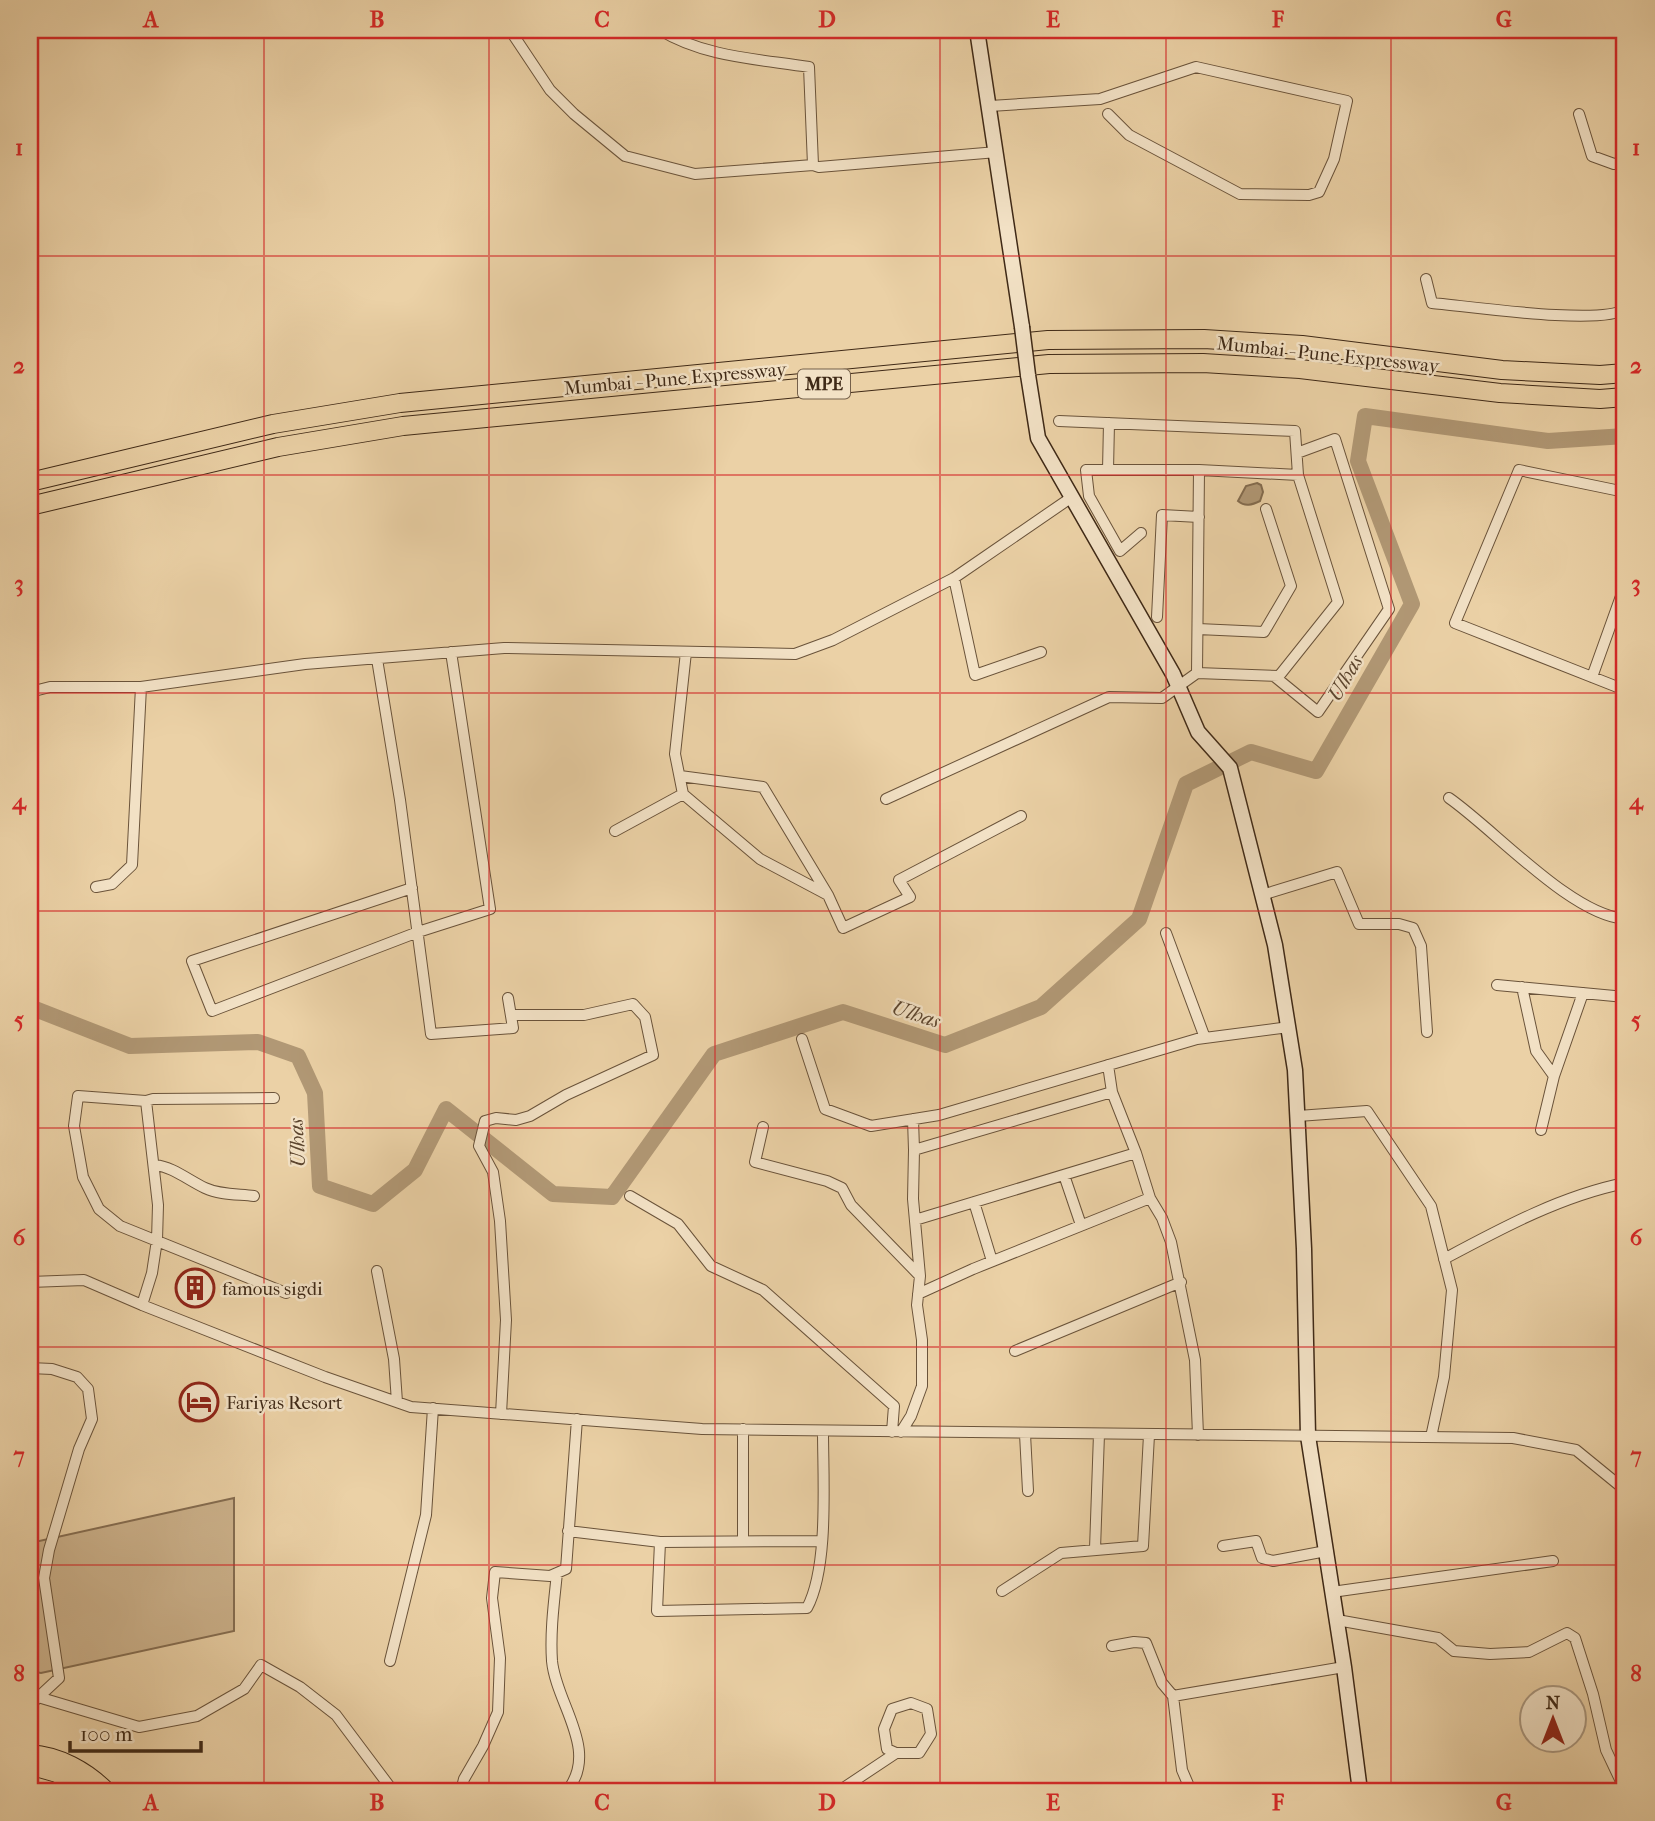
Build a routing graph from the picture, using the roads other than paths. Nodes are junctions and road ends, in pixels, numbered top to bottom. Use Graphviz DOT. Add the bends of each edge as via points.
graph roads {
  1 [pos="510,30"];
  2 [pos="660,30"];
  3 [pos="978,30"];
  4 [pos="990,106"];
  5 [pos="1108,114"];
  6 [pos="1579,114"];
  7 [pos="997,152"];
  8 [pos="1625,163"];
  9 [pos="813,165"];
  10 [pos="1426,279"];
  11 [pos="1625,309"];
  12 [pos="1625,373"];
  13 [pos="1625,397"];
  14 [pos="1059,421"];
  15 [pos="1109,423"];
  16 [pos="1297,453"];
  17 [pos="1108,470"];
  18 [pos="1199,470"];
  19 [pos="1298,475"];
  20 [pos="30,482"];
  21 [pos="1625,492"];
  22 [pos="1072,497"];
  23 [pos="30,506"];
  24 [pos="1266,509"];
  25 [pos="1199,517"];
  26 [pos="1141,533"];
  27 [pos="954,578"];
  28 [pos="1625,585"];
  29 [pos="1157,617"];
  30 [pos="1198,629"];
  31 [pos="451,652"];
  32 [pos="686,652"];
  33 [pos="1041,652"];
  34 [pos="377,659"];
  35 [pos="1197,673"];
  36 [pos="1273,676"];
  37 [pos="1592,677"];
  38 [pos="141,687"];
  39 [pos="1178,689"];
  40 [pos="1625,690"];
  41 [pos="30,692"];
  42 [pos="680,776"];
  43 [pos="683,794"];
  44 [pos="1449,798"];
  45 [pos="886,799"];
  46 [pos="1021,816"];
  47 [pos="615,831"];
  48 [pos="96,887"];
  49 [pos="412,888"];
  50 [pos="828,894"];
  51 [pos="1262,895"];
  52 [pos="1625,919"];
  53 [pos="418,932"];
  54 [pos="1167,933"];
  55 [pos="1496,985"];
  56 [pos="1522,988"];
  57 [pos="1583,993"];
  58 [pos="1625,997"];
  59 [pos="508,998"];
  60 [pos="511,1015"];
  61 [pos="1289,1027"];
  62 [pos="1427,1032"];
  63 [pos="1205,1038"];
  64 [pos="802,1039"];
  65 [pos="1108,1065"];
  66 [pos="1554,1076"];
  67 [pos="1112,1092"];
  68 [pos="274,1098"];
  69 [pos="146,1101"];
  70 [pos="1298,1116"];
  71 [pos="913,1119"];
  72 [pos="762,1127"];
  73 [pos="1541,1130"];
  74 [pos="914,1150"];
  75 [pos="1136,1153"];
  76 [pos="155,1165"];
  77 [pos="1064,1175"];
  78 [pos="1625,1183"];
  79 [pos="254,1195"];
  80 [pos="630,1196"];
  81 [pos="1150,1198"];
  82 [pos="974,1202"];
  83 [pos="915,1220"];
  84 [pos="1081,1225"];
  85 [pos="157,1240"];
  86 [pos="1444,1259"];
  87 [pos="992,1261"];
  88 [pos="377,1270"];
  89 [pos="920,1276"];
  90 [pos="30,1282"];
  91 [pos="1181,1282"];
  92 [pos="286,1293"];
  93 [pos="918,1294"];
  94 [pos="142,1305"];
  95 [pos="1016,1351"];
  96 [pos="30,1368"];
  97 [pos="397,1402"];
  98 [pos="433,1408"];
  99 [pos="501,1414"];
  100 [pos="577,1419"];
  101 [pos="743,1429"];
  102 [pos="823,1431"];
  103 [pos="897,1432"];
  104 [pos="1025,1434"];
  105 [pos="1100,1434"];
  106 [pos="1149,1435"];
  107 [pos="1198,1435"];
  108 [pos="1308,1436"];
  109 [pos="1431,1437"];
  110 [pos="86,1461"];
  111 [pos="74,1472"];
  112 [pos="1625,1490"];
  113 [pos="1028,1491"];
  114 [pos="568,1531"];
  115 [pos="743,1541"];
  116 [pos="822,1541"];
  117 [pos="660,1542"];
  118 [pos="1223,1546"];
  119 [pos="1096,1549"];
  120 [pos="1326,1551"];
  121 [pos="1553,1561"];
  122 [pos="557,1573"];
  123 [pos="1002,1591"];
  124 [pos="1332,1592"];
  125 [pos="1336,1620"];
  126 [pos="1112,1646"];
  127 [pos="390,1661"];
  128 [pos="1344,1667"];
  129 [pos="1173,1696"];
  130 [pos="38,1697"];
  131 [pos="30,1706"];
  132 [pos="30,1754"];
  133 [pos="896,1754"];
  134 [pos="30,1766"];
  135 [pos="1622,1774"];
  136 [pos="1625,1790"];
  137 [pos="81,1791"];
  138 [pos="106,1791"];
  139 [pos="393,1791"];
  140 [pos="461,1791"];
  141 [pos="568,1791"];
  142 [pos="839,1791"];
  143 [pos="1191,1791"];
  144 [pos="1360,1791"];
  1 -- 9 [label="street" via="550,90 625,156 695,174"];
  2 -- 9 [label="street" via="679,42 716,53 809,67"];
  3 -- 4 [label="street"];
  4 -- 5 [label="street" via="1100,99 1196,67 1347,101 1334,159 1320,192 1309,195 1240,194 1129,135"];
  4 -- 7 [label="street"];
  6 -- 8 [label="street" via="1592,156"];
  7 -- 9 [label="street"];
  7 -- 22 [label="street, bridge" via="1038,438"];
  10 -- 11 [label="street" via="1432,303 1581,316"];
  12 -- 20 [label="highway, Mumbai - Pune Expressway / MPE" via="1502,370 1302,345 1048,340 400,402 273,424"];
  13 -- 23 [label="highway, Mumbai - Pune Expressway / MPE" via="1500,393 1217,364 1049,364 403,426 278,447"];
  14 -- 15 [label="street"];
  15 -- 16 [label="street" via="1295,431"];
  15 -- 17 [label="street"];
  16 -- 19 [label="street"];
  16 -- 36 [label="street" via="1335,439 1388,609 1318,712"];
  17 -- 18 [label="street"];
  17 -- 26 [label="street" via="1086,470 1089,496 1120,551"];
  18 -- 19 [label="street"];
  18 -- 25 [label="street"];
  19 -- 36 [label="street" via="1338,602 1279,676"];
  21 -- 37 [label="street" via="1519,470 1455,623"];
  22 -- 27 [label="street"];
  22 -- 39 [label="street"];
  24 -- 30 [label="street" via="1291,586 1264,632"];
  25 -- 29 [label="street" via="1161,516"];
  25 -- 30 [label="street"];
  27 -- 32 [label="street" via="833,640 795,654"];
  27 -- 33 [label="street" via="975,675"];
  28 -- 37 [label="street"];
  30 -- 35 [label="street"];
  31 -- 32 [label="street" via="503,648"];
  31 -- 34 [label="street"];
  31 -- 53 [label="street" via="490,909"];
  32 -- 42 [label="street" via="675,754"];
  34 -- 38 [label="street" via="305,664"];
  34 -- 49 [label="street"];
  35 -- 36 [label="street"];
  35 -- 39 [label="street"];
  37 -- 40 [label="street"];
  38 -- 41 [label="street" via="50,687"];
  38 -- 48 [label="street" via="132,865 112,884"];
  39 -- 45 [label="street" via="1162,698 1109,698"];
  39 -- 51 [label="street" via="1198,732 1230,768"];
  42 -- 43 [label="street"];
  42 -- 50 [label="street" via="762,787"];
  43 -- 47 [label="street"];
  43 -- 50 [label="street" via="760,859"];
  44 -- 52 [label="street" via="1559,889 1612,918"];
  46 -- 50 [label="street" via="899,880 910,897 843,928"];
  49 -- 53 [label="street"];
  49 -- 53 [label="street" via="192,961 212,1011"];
  51 -- 61 [label="street"];
  51 -- 62 [label="street" via="1337,872 1359,924 1413,928 1421,946"];
  53 -- 60 [label="street" via="431,1034 513,1028"];
  54 -- 63 [label="street"];
  55 -- 56 [label="street"];
  56 -- 57 [label="street"];
  56 -- 66 [label="street" via="1536,1051"];
  57 -- 58 [label="street"];
  57 -- 66 [label="street"];
  59 -- 60 [label="street"];
  60 -- 99 [label="street" via="584,1015 633,1003 645,1017 653,1055 530,1116 485,1121 479,1146 494,1172 506,1320"];
  61 -- 63 [label="street"];
  61 -- 70 [label="street"];
  63 -- 65 [label="street"];
  64 -- 71 [label="street" via="825,1109 871,1126"];
  65 -- 67 [label="street"];
  65 -- 71 [label="street"];
  66 -- 73 [label="street"];
  67 -- 74 [label="street"];
  67 -- 75 [label="street"];
  68 -- 69 [label="street"];
  69 -- 76 [label="street"];
  69 -- 85 [label="street" via="78,1096 74,1126 83,1177 99,1209 120,1226"];
  70 -- 86 [label="street" via="1367,1111 1431,1206"];
  70 -- 108 [label="street"];
  71 -- 74 [label="street"];
  72 -- 89 [label="street" via="755,1162 842,1188 852,1205"];
  74 -- 83 [label="street"];
  75 -- 77 [label="street"];
  75 -- 81 [label="street"];
  76 -- 79 [label="street" via="207,1189"];
  76 -- 85 [label="street"];
  77 -- 82 [label="street"];
  77 -- 84 [label="street"];
  78 -- 86 [label="street" via="1518,1219"];
  80 -- 103 [label="street" via="678,1224 711,1266 762,1290 894,1406"];
  81 -- 84 [label="street"];
  81 -- 91 [label="street" via="1171,1242"];
  82 -- 83 [label="street"];
  82 -- 87 [label="street"];
  83 -- 89 [label="street"];
  84 -- 87 [label="street"];
  85 -- 92 [label="street"];
  85 -- 94 [label="street"];
  86 -- 109 [label="street" via="1452,1290 1444,1377"];
  87 -- 93 [label="street"];
  88 -- 97 [label="street"];
  89 -- 93 [label="street"];
  90 -- 94 [label="street" via="84,1280"];
  91 -- 95 [label="street"];
  91 -- 107 [label="street" via="1195,1360"];
  93 -- 103 [label="street" via="922,1386 911,1416"];
  94 -- 97 [label="street"];
  96 -- 111 [label="street" via="77,1377 88,1389 92,1419"];
  97 -- 98 [label="street"];
  98 -- 99 [label="street"];
  98 -- 127 [label="street" via="426,1516"];
  99 -- 100 [label="street"];
  100 -- 101 [label="street"];
  100 -- 114 [label="street"];
  101 -- 102 [label="street"];
  101 -- 115 [label="street"];
  102 -- 103 [label="street"];
  102 -- 116 [label="street"];
  103 -- 104 [label="street"];
  104 -- 105 [label="street"];
  104 -- 113 [label="street"];
  105 -- 106 [label="street"];
  105 -- 119 [label="street"];
  106 -- 107 [label="street"];
  106 -- 119 [label="street" via="1143,1546"];
  107 -- 108 [label="street"];
  108 -- 109 [label="street"];
  108 -- 120 [label="street"];
  109 -- 112 [label="street" via="1513,1438 1577,1450"];
  110 -- 111 [label="street"];
  111 -- 130 [label="street" via="44,1578 59,1678"];
  114 -- 117 [label="street"];
  114 -- 122 [label="street" via="566,1569"];
  115 -- 116 [label="street"];
  115 -- 117 [label="street"];
  116 -- 117 [label="street" via="820,1575 807,1608 657,1611"];
  118 -- 120 [label="street" via="1256,1541 1262,1558 1273,1561"];
  119 -- 123 [label="street" via="1061,1553"];
  120 -- 124 [label="street"];
  121 -- 124 [label="street"];
  122 -- 140 [label="street" via="495,1572 492,1598 500,1658 498,1712"];
  122 -- 141 [label="street" via="552,1664 576,1732 579,1756 579,1769"];
  124 -- 125 [label="street"];
  125 -- 128 [label="street"];
  125 -- 135 [label="street" via="1438,1638 1454,1651 1490,1654 1529,1652 1567,1633 1575,1637 1606,1750"];
  126 -- 129 [label="street" via="1146,1643"];
  128 -- 129 [label="street"];
  128 -- 144 [label="street"];
  129 -- 143 [label="street" via="1182,1770"];
  130 -- 131 [label="street"];
  130 -- 139 [label="street" via="139,1727 197,1716 244,1689 261,1665 336,1715"];
  132 -- 138 [label="highway" via="74,1766"];
  133 -- 133 [label="street" via="919,1754 931,1734 927,1709 911,1703 892,1709 884,1729 887,1749"];
  133 -- 142 [label="street"];
  134 -- 137 [label="highway" via="57,1773"];
  135 -- 136 [label="street"];
}
